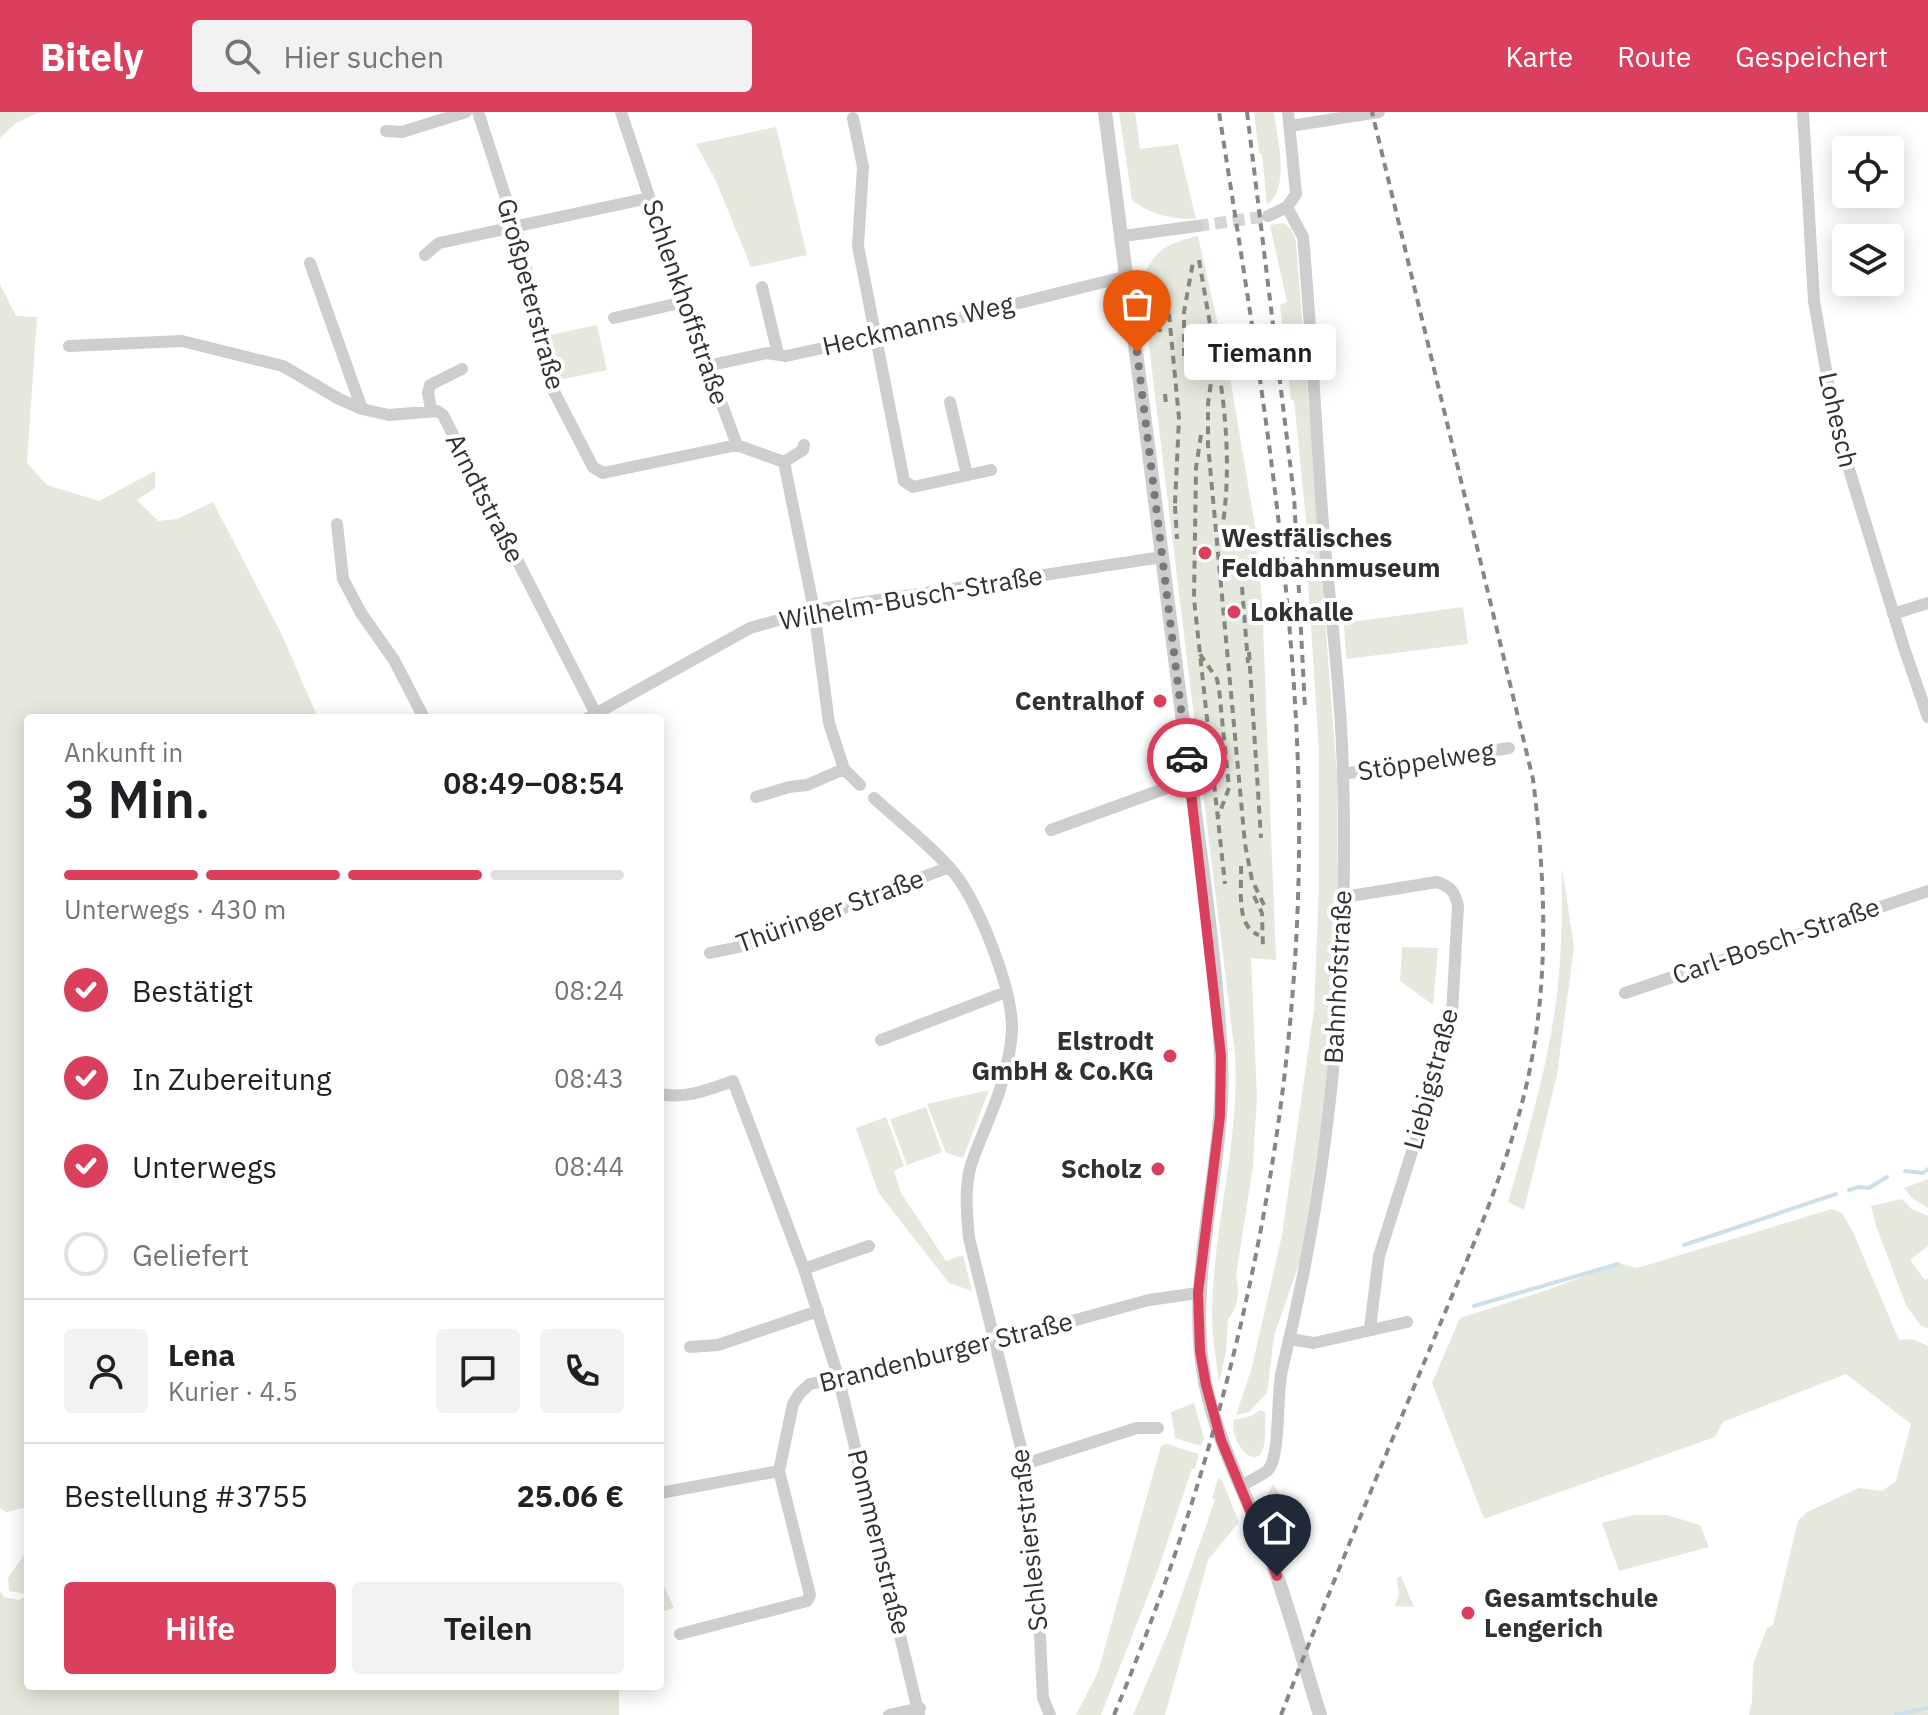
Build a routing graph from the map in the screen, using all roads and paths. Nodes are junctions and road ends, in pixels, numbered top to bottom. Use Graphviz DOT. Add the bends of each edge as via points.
graph roads {
  1 [pos="466,112"];
  2 [pos="478,112"];
  3 [pos="621,112"];
  4 [pos="1105,112"];
  5 [pos="1288,112"];
  6 [pos="1379,112"];
  7 [pos="1803,112"];
  8 [pos="853,118"];
  9 [pos="1290,126"];
  10 [pos="386,131"];
  11 [pos="649,198"];
  12 [pos="1287,207"];
  13 [pos="1268,216"];
  14 [pos="515,226"];
  15 [pos="1197,226"];
  16 [pos="1123,236"];
  17 [pos="425,255"];
  18 [pos="310,263"];
  19 [pos="1128,276"];
  20 [pos="762,287"];
  21 [pos="684,302"];
  22 [pos="614,318"];
  23 [pos="877,335"];
  24 [pos="69,346"];
  25 [pos="778,354"];
  26 [pos="707,366"];
  27 [pos="462,369"];
  28 [pos="950,402"];
  29 [pos="362,409"];
  30 [pos="431,409"];
  31 [pos="737,445"];
  32 [pos="804,445"];
  33 [pos="784,462"];
  34 [pos="991,470"];
  35 [pos="967,475"];
  36 [pos="337,524"];
  37 [pos="1162,557"];
  38 [pos="1928,603"];
  39 [pos="814,610"];
  40 [pos="1893,614"];
  41 [pos="422,714"];
  42 [pos="592,714"];
  43 [pos="599,714"];
  44 [pos="1928,717"];
  45 [pos="1509,748"];
  46 [pos="844,769"];
  47 [pos="1343,774"];
  48 [pos="1190,783"];
  49 [pos="860,785"];
  50 [pos="756,797"];
  51 [pos="874,798"];
  52 [pos="1051,830"];
  53 [pos="949,867"];
  54 [pos="1928,891"];
  55 [pos="1344,897"];
  56 [pos="710,953"];
  57 [pos="1006,992"];
  58 [pos="1625,993"];
  59 [pos="881,1040"];
  60 [pos="664,1095"];
  61 [pos="869,1246"];
  62 [pos="804,1269"];
  63 [pos="1198,1293"];
  64 [pos="818,1311"];
  65 [pos="1407,1322"];
  66 [pos="1370,1328"];
  67 [pos="1289,1339"];
  68 [pos="995,1342"];
  69 [pos="690,1347"];
  70 [pos="838,1376"];
  71 [pos="1158,1428"];
  72 [pos="1025,1464"];
  73 [pos="779,1471"];
  74 [pos="1240,1486"];
  75 [pos="664,1492"];
  76 [pos="680,1634"];
  77 [pos="920,1712"];
  78 [pos="889,1715"];
  79 [pos="1050,1715"];
  80 [pos="1320,1715"];
  1 -- 10 [label="street" via="402,132"];
  2 -- 14 [label="street, Großpeterstraße"];
  3 -- 11 [label="street, Schlenkhoffstraße"];
  4 -- 16 [label="street"];
  5 -- 9 [label="street"];
  6 -- 9 [label="street"];
  7 -- 40 [label="street, Lohesch" via="1814,301 1836,427"];
  8 -- 23 [label="street" via="863,167 858,246"];
  9 -- 12 [label="street" via="1296,194"];
  11 -- 14 [label="street"];
  11 -- 21 [label="street, Schlenkhoffstraße"];
  12 -- 13 [label="street"];
  12 -- 47 [label="street, Bahnhofstraße" via="1303,237"];
  14 -- 17 [label="street" via="439,243"];
  14 -- 31 [label="street, Großpeterstraße" via="549,382 593,467 603,473"];
  15 -- 16 [label="street"];
  16 -- 19 [label="street"];
  18 -- 29 [label="street"];
  19 -- 23 [label="street, Heckmanns Weg"];
  19 -- 37 [label="street"];
  20 -- 25 [label="street"];
  21 -- 22 [label="street"];
  21 -- 26 [label="street, Schlenkhoffstraße"];
  23 -- 25 [label="street, Heckmanns Weg"];
  23 -- 35 [label="street" via="904,481 913,487"];
  24 -- 29 [label="street, Arndtstraße" via="197,344 283,366"];
  25 -- 26 [label="street, Heckmanns Weg"];
  26 -- 31 [label="street, Schlenkhoffstraße"];
  27 -- 30 [label="street" via="430,385"];
  28 -- 35 [label="street"];
  29 -- 30 [label="street, Arndtstraße" via="389,415"];
  30 -- 42 [label="street, Arndtstraße" via="443,415"];
  31 -- 33 [label="street"];
  32 -- 33 [label="street"];
  33 -- 39 [label="street"];
  34 -- 35 [label="street"];
  36 -- 41 [label="street" via="343,579"];
  37 -- 39 [label="street, Wilhelm-Busch-Straße"];
  37 -- 48 [label="street"];
  38 -- 40 [label="street"];
  39 -- 43 [label="street, Wilhelm-Busch-Straße" via="750,628"];
  39 -- 46 [label="street" via="829,723"];
  40 -- 44 [label="street, Lohesch"];
  45 -- 47 [label="street, Stöppelweg"];
  46 -- 49 [label="street"];
  46 -- 50 [label="street" via="807,785"];
  47 -- 55 [label="street, Bahnhofstraße"];
  48 -- 52 [label="street"];
  48 -- 63 [label="street" via="1222,1066"];
  51 -- 53 [label="street, Schlesierstraße"];
  53 -- 56 [label="street, Thüringer Straße" via="748,945"];
  53 -- 57 [label="street, Schlesierstraße" via="979,913"];
  54 -- 58 [label="street, Carl-Bosch-Straße"];
  55 -- 66 [label="street, Liebigstraße" via="1437,882 1456,893 1458,906 1446,1044 1379,1256"];
  55 -- 67 [label="street, Bahnhofstraße" via="1330,1108"];
  57 -- 59 [label="street"];
  57 -- 68 [label="street, Schlesierstraße" via="1010,1052 970,1168 966,1204 969,1238"];
  60 -- 62 [label="street, Pommernstraße" via="692,1096 733,1081"];
  61 -- 62 [label="street"];
  62 -- 64 [label="street, Pommernstraße"];
  63 -- 68 [label="street, Brandenburger Straße" via="1149,1300"];
  63 -- 74 [label="street" via="1206,1385"];
  64 -- 69 [label="street" via="718,1345"];
  64 -- 70 [label="street, Pommernstraße"];
  65 -- 66 [label="street"];
  66 -- 67 [label="street" via="1314,1343"];
  67 -- 74 [label="street, Bahnhofstraße" via="1277,1395 1274,1460"];
  68 -- 70 [label="street, Brandenburger Straße"];
  68 -- 72 [label="street, Schlesierstraße"];
  70 -- 73 [label="street, Brandenburger Straße" via="810,1384 793,1404"];
  70 -- 77 [label="street, Pommernstraße"];
  71 -- 72 [label="street" via="1137,1428"];
  72 -- 79 [label="street, Schlesierstraße" via="1043,1698"];
  73 -- 75 [label="street"];
  73 -- 76 [label="street, Brandenburger Straße" via="810,1595 807,1601"];
  74 -- 80 [label="street" via="1277,1576"];
  77 -- 78 [label="street, Pommernstraße"];
}
